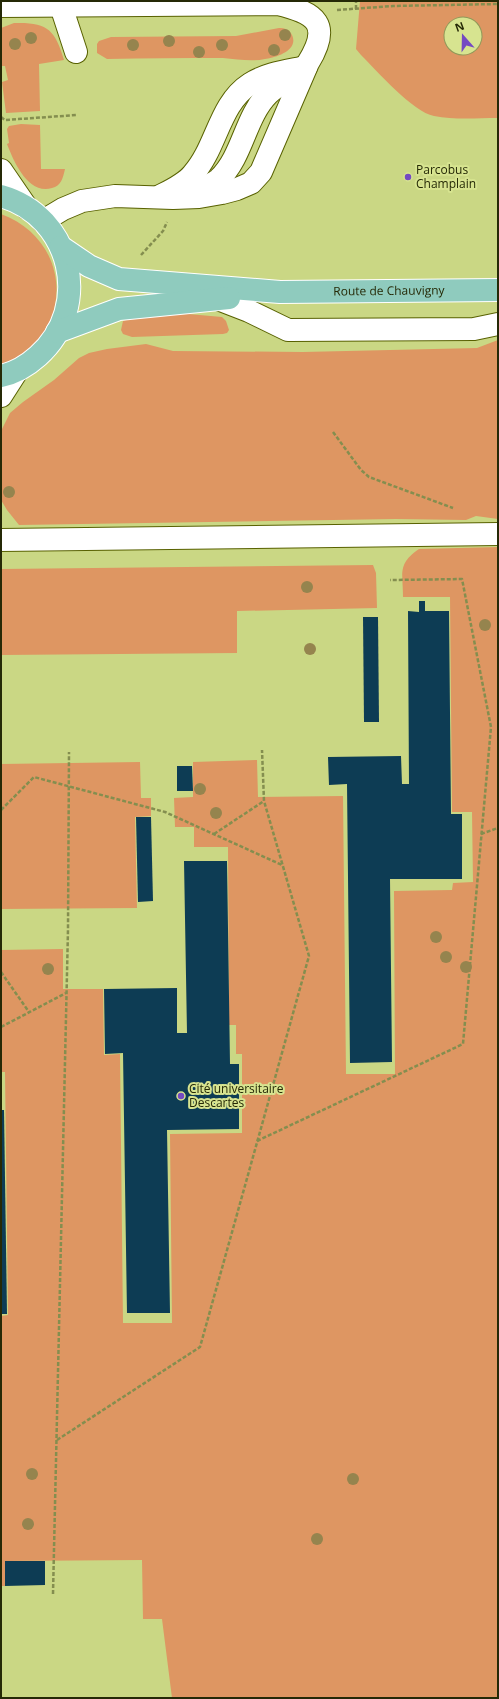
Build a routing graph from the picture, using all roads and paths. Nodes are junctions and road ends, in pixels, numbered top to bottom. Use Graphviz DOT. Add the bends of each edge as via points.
graph roads {
  1 [pos="356,1"];
  2 [pos="498,4"];
  3 [pos="1,6"];
  4 [pos="61,6"];
  5 [pos="356,9"];
  6 [pos="307,12"];
  7 [pos="76,52"];
  8 [pos="306,67"];
  9 [pos="77,115"];
  10 [pos="1,118"];
  11 [pos="1,170"];
  12 [pos="1,196"];
  13 [pos="169,198"];
  14 [pos="35,214"];
  15 [pos="61,247"];
  16 [pos="137,260"];
  17 [pos="498,290"];
  18 [pos="280,292"];
  19 [pos="218,299"];
  20 [pos="498,324"];
  21 [pos="57,332"];
  22 [pos="9,374"];
  23 [pos="1,396"];
  24 [pos="333,432"];
  25 [pos="456,509"];
  26 [pos="498,534"];
  27 [pos="1,540"];
  28 [pos="390,580"];
  29 [pos="262,750"];
  30 [pos="69,752"];
  31 [pos="70,786"];
  32 [pos="264,801"];
  33 [pos="1,810"];
  34 [pos="498,828"];
  35 [pos="214,834"];
  36 [pos="481,834"];
  37 [pos="283,865"];
  38 [pos="1,972"];
  39 [pos="66,993"];
  40 [pos="29,1012"];
  41 [pos="1,1027"];
  42 [pos="257,1141"];
  43 [pos="57,1440"];
  44 [pos="53,1594"];
  1 -- 5 [label="path"];
  2 -- 5 [label="path"];
  3 -- 4 [label="street"];
  4 -- 6 [label="street" via="278,4"];
  4 -- 7 [label="street"];
  5 -- 6 [label="path"];
  6 -- 8 [label="street" via="317,23 320,35 316,50"];
  8 -- 13 [label="street" via="276,88 263,101 231,162 219,178 204,187"];
  8 -- 13 [label="street" via="261,172 251,183 222,193"];
  9 -- 10 [label="path" via="4,120"];
  11 -- 14 [label="street"];
  12 -- 14 [label="main road"];
  13 -- 14 [label="street" via="115,196 82,201 63,209"];
  13 -- 16 [label="path" via="163,231"];
  14 -- 15 [label="main road" via="54,234"];
  15 -- 18 [label="main road" via="89,266 119,279"];
  15 -- 21 [label="main road" via="69,274 69,290 66,310"];
  17 -- 18 [label="main road, Route de Chauvigny"];
  18 -- 19 [label="main road"];
  19 -- 20 [label="street" via="294,331 474,329"];
  19 -- 21 [label="main road" via="119,309"];
  21 -- 22 [label="main road" via="45,349 26,365"];
  22 -- 23 [label="street"];
  24 -- 25 [label="path" via="369,477"];
  26 -- 27 [label="street"];
  28 -- 36 [label="path" via="462,579 491,727"];
  29 -- 32 [label="path"];
  30 -- 31 [label="path"];
  31 -- 33 [label="path" via="34,777"];
  31 -- 35 [label="path" via="165,812"];
  31 -- 39 [label="path"];
  32 -- 35 [label="path"];
  32 -- 37 [label="path"];
  34 -- 36 [label="path"];
  35 -- 37 [label="path"];
  36 -- 42 [label="path" via="463,1044"];
  37 -- 42 [label="path" via="309,956"];
  38 -- 40 [label="path"];
  39 -- 40 [label="path"];
  39 -- 43 [label="path"];
  40 -- 41 [label="path"];
  42 -- 43 [label="path" via="200,1347"];
  43 -- 44 [label="path"];
}
